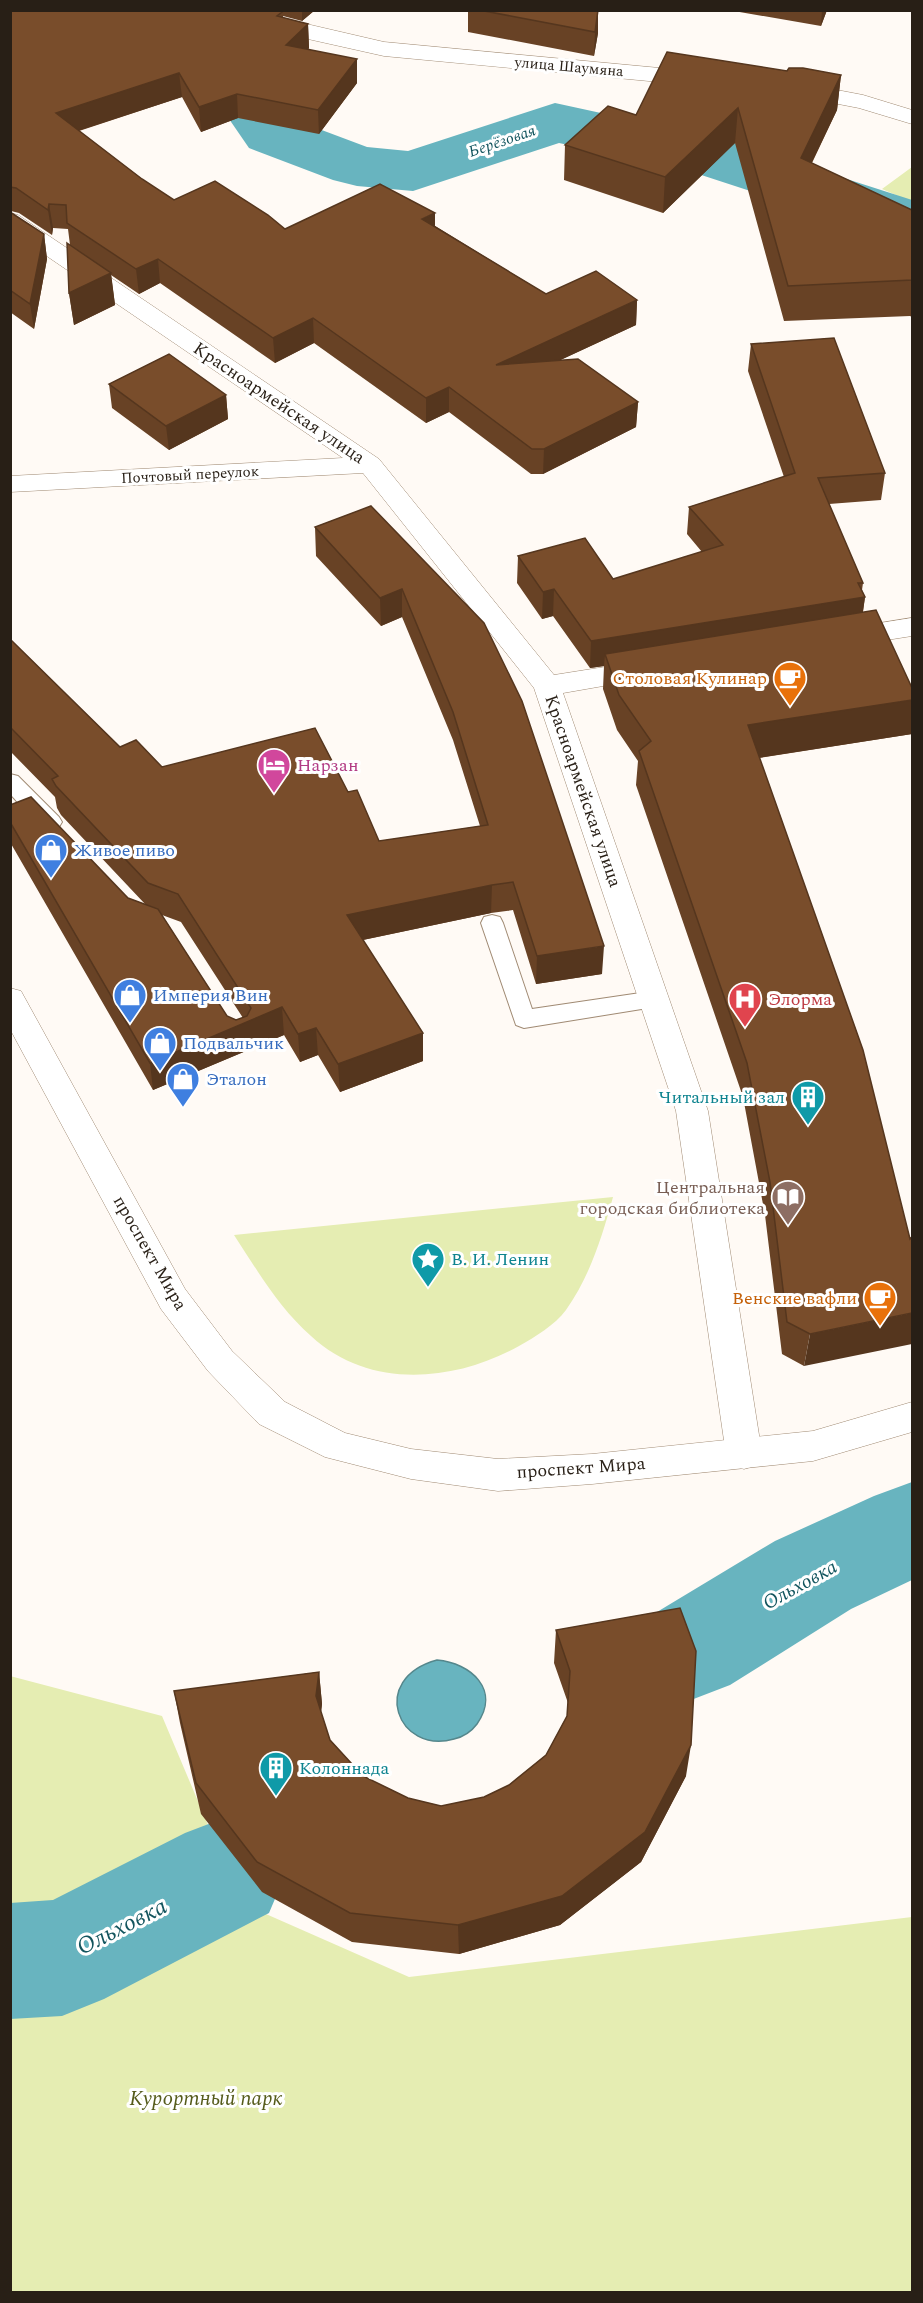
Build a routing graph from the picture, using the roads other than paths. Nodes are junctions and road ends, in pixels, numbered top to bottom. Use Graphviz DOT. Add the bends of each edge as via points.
graph roads {
  1 [pos="226,10"];
  2 [pos="727,82"];
  3 [pos="771,86"];
  4 [pos="912,117"];
  5 [pos="10,220"];
  6 [pos="370,465"];
  7 [pos="10,484"];
  8 [pos="912,627"];
  9 [pos="819,642"];
  10 [pos="680,664"];
  11 [pos="547,686"];
  12 [pos="10,781"];
  13 [pos="66,837"];
  14 [pos="492,923"];
  15 [pos="10,999"];
  16 [pos="654,999"];
  17 [pos="912,1417"];
  18 [pos="744,1454"];
  1 -- 2 [label="street, улица Шаумяна" via="249,19 384,49"];
  3 -- 4 [label="street" via="863,102"];
  5 -- 6 [label="street, Красноармейская улица"];
  6 -- 7 [label="street, Почтовый переулок"];
  6 -- 11 [label="street, Красноармейская улица"];
  8 -- 9 [label="street"];
  10 -- 11 [label="street"];
  11 -- 16 [label="street, Красноармейская улица"];
  12 -- 13 [label="lane"];
  14 -- 16 [label="lane" via="524,1019"];
  15 -- 18 [label="street, проспект Мира" via="173,1299 220,1361 272,1413 338,1446 411,1464 498,1474"];
  16 -- 18 [label="street, Красноармейская улица" via="692,1111"];
  17 -- 18 [label="street, проспект Мира" via="813,1446"];
}
